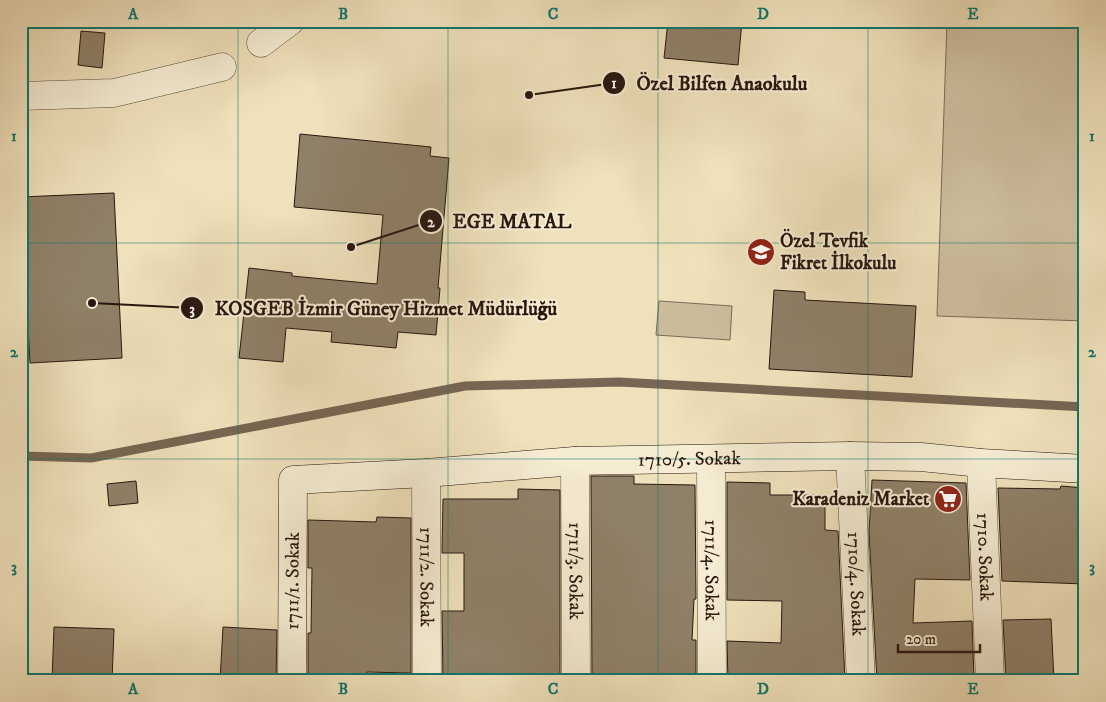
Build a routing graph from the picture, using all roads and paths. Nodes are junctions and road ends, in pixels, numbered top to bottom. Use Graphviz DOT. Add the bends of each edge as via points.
graph roads {
  1 [pos="290,21"];
  2 [pos="261,43"];
  3 [pos="222,67"];
  4 [pos="21,96"];
  5 [pos="850,456"];
  6 [pos="711,460"];
  7 [pos="575,461"];
  8 [pos="981,462"];
  9 [pos="1085,469"];
  10 [pos="426,473"];
  11 [pos="293,480"];
  12 [pos="292,681"];
  13 [pos="427,681"];
  14 [pos="576,681"];
  15 [pos="712,681"];
  16 [pos="861,681"];
  17 [pos="990,681"];
  1 -- 2 [label="street"];
  3 -- 4 [label="street" via="114,93"];
  5 -- 6 [label="street, 1710/5. Sokak"];
  5 -- 8 [label="street, 1710/5. Sokak"];
  5 -- 16 [label="street, 1710/4. Sokak"];
  6 -- 7 [label="street, 1710/5. Sokak"];
  6 -- 15 [label="street, 1711/4. Sokak"];
  7 -- 10 [label="street, 1710/5. Sokak"];
  7 -- 14 [label="street, 1711/3. Sokak"];
  8 -- 9 [label="street, 1710/5. Sokak"];
  8 -- 17 [label="street, 1710. Sokak"];
  10 -- 11 [label="street, 1710/5. Sokak"];
  10 -- 13 [label="street, 1711/2. Sokak"];
  11 -- 12 [label="street, 1711/1. Sokak"];
}
